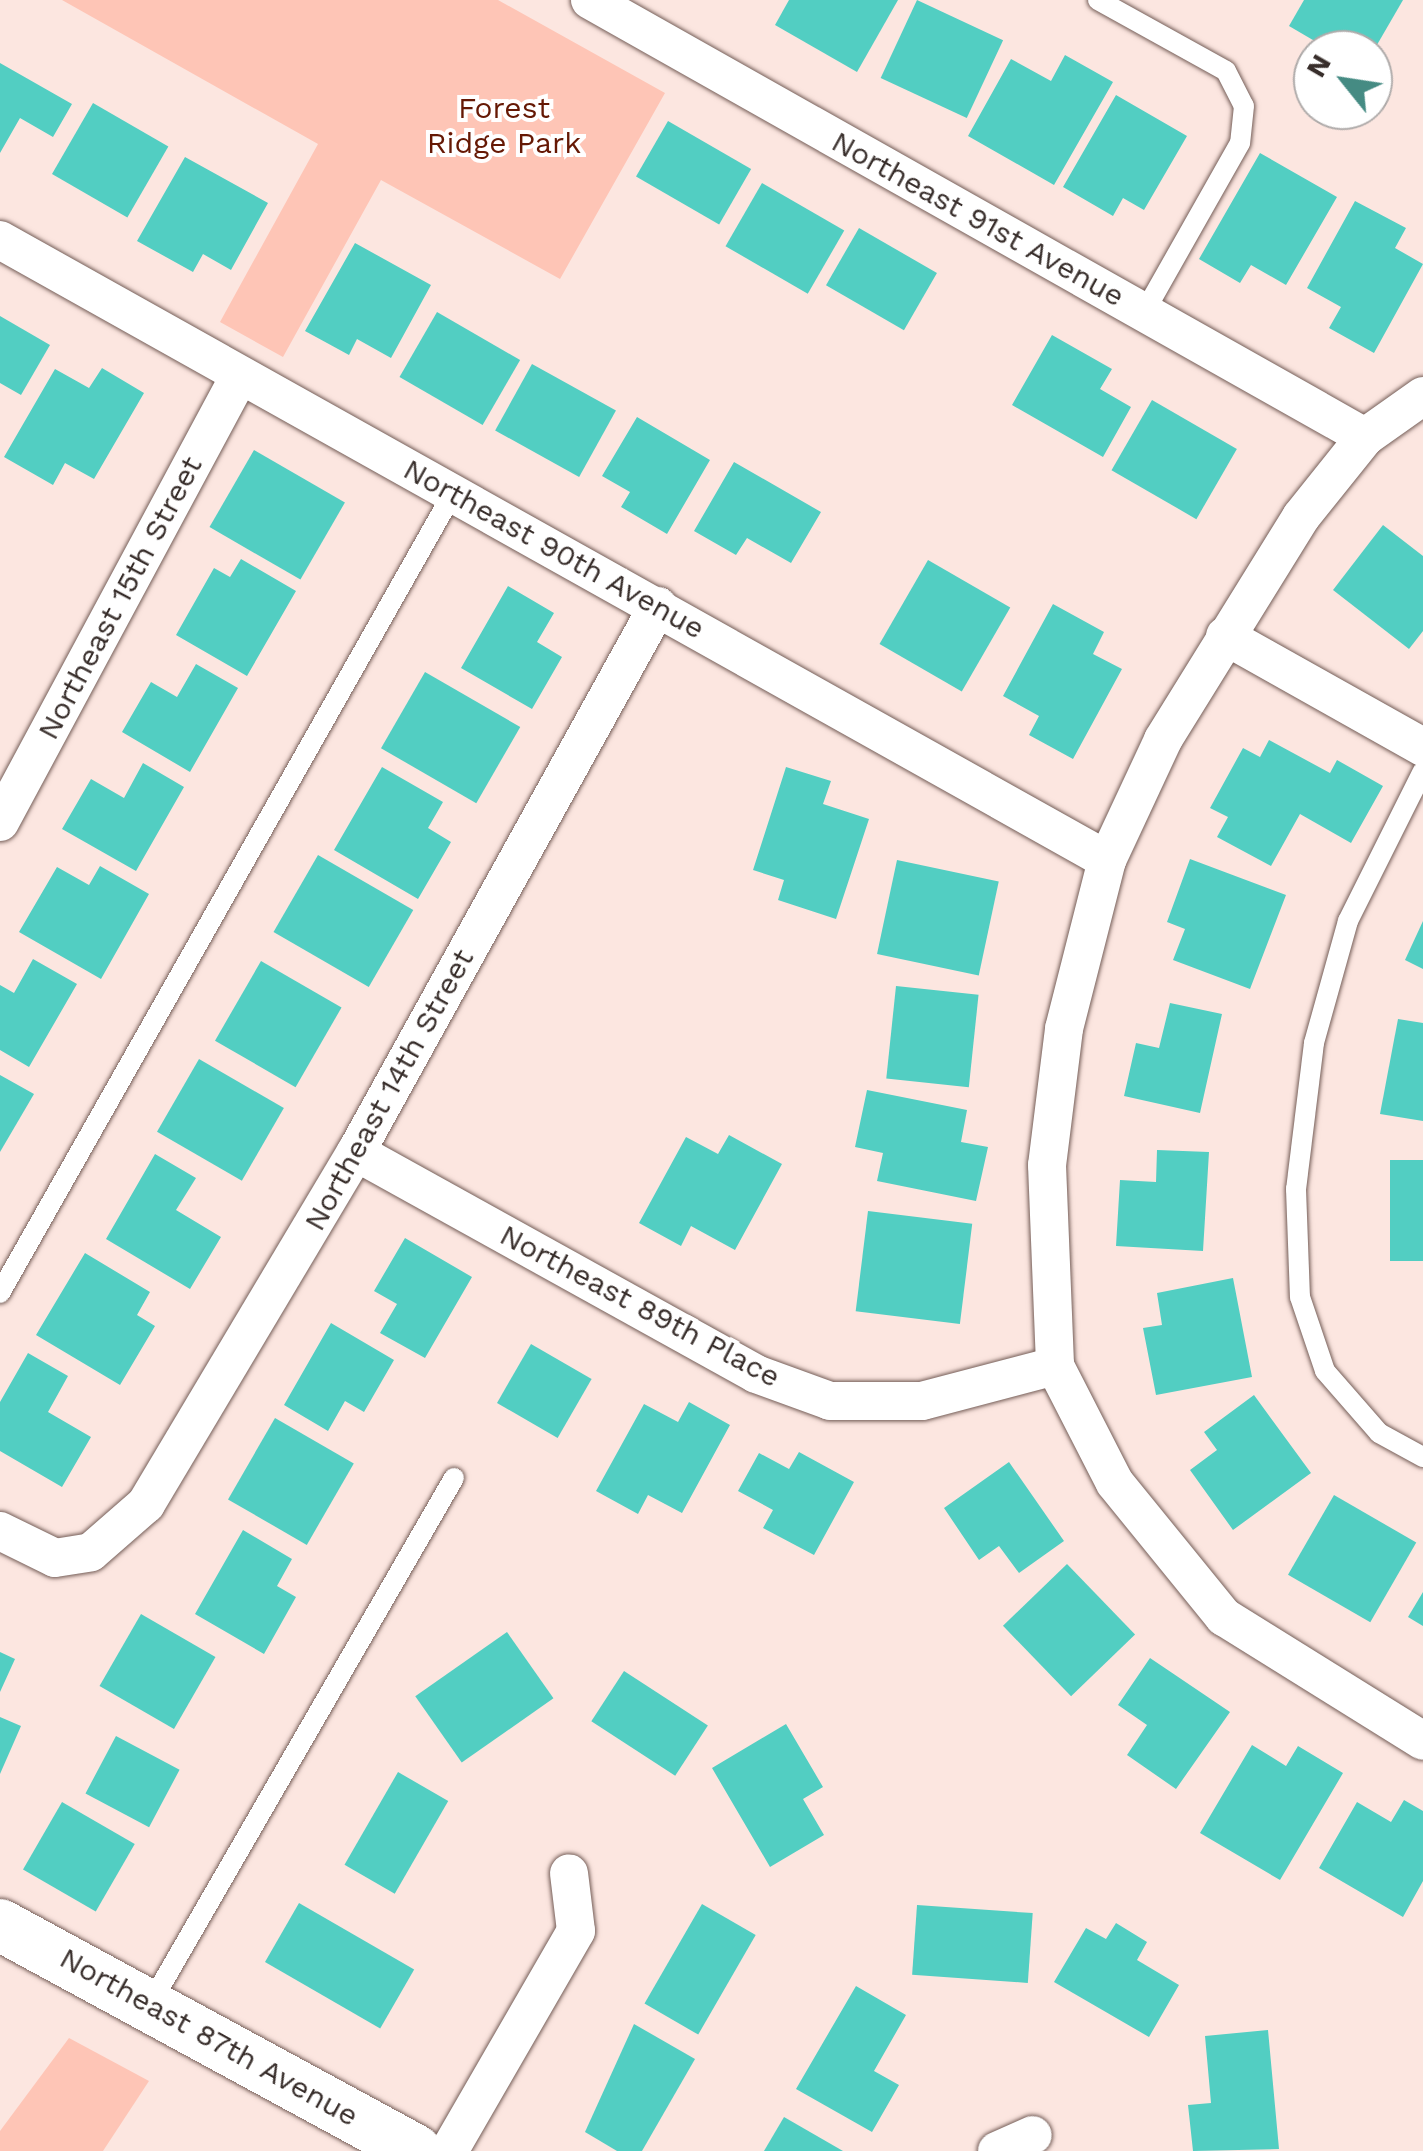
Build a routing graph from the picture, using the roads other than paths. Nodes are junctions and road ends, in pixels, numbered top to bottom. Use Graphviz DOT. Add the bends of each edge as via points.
graph roads {
  1 [pos="1098,0"];
  2 [pos="596,1"];
  3 [pos="0,240"];
  4 [pos="1144,313"];
  5 [pos="240,375"];
  6 [pos="1423,396"];
  7 [pos="1365,437"];
  8 [pos="453,493"];
  9 [pos="658,606"];
  10 [pos="1225,636"];
  11 [pos="1423,747"];
  12 [pos="1423,771"];
  13 [pos="0,822"];
  14 [pos="1107,860"];
  15 [pos="356,1152"];
  16 [pos="0,1294"];
  17 [pos="1055,1366"];
  18 [pos="1423,1457"];
  19 [pos="454,1478"];
  20 [pos="0,1532"];
  21 [pos="1423,1741"];
  22 [pos="569,1873"];
  23 [pos="0,1925"];
  24 [pos="152,2002"];
  25 [pos="1033,2134"];
  26 [pos="416,2151"];
  27 [pos="449,2151"];
  28 [pos="997,2151"];
  1 -- 4 [label="lane" via="1226,71 1244,106 1240,144"];
  2 -- 4 [label="street, Northeast 91st Avenue"];
  3 -- 5 [label="street, Northeast 90th Avenue"];
  4 -- 7 [label="street, Northeast 91st Avenue"];
  5 -- 8 [label="street, Northeast 90th Avenue"];
  5 -- 13 [label="street, Northeast 15th Street"];
  6 -- 7 [label="street"];
  7 -- 10 [label="street"];
  8 -- 9 [label="street, Northeast 90th Avenue"];
  8 -- 16 [label="lane"];
  9 -- 14 [label="street, Northeast 90th Avenue"];
  9 -- 15 [label="street, Northeast 14th Street"];
  10 -- 11 [label="street"];
  10 -- 14 [label="street"];
  12 -- 18 [label="lane" via="1348,921 1314,1042 1296,1189 1300,1296 1325,1371 1379,1432"];
  14 -- 17 [label="street" via="1064,1029 1047,1165"];
  15 -- 17 [label="street, Northeast 89th Place" via="756,1374 830,1401 922,1401"];
  15 -- 20 [label="street, Northeast 14th Street" via="146,1504 91,1552 56,1558"];
  17 -- 21 [label="street" via="1115,1482 1224,1617"];
  19 -- 24 [label="lane"];
  22 -- 27 [label="street" via="576,1931"];
  23 -- 24 [label="main road, Northeast 87th Avenue"];
  24 -- 26 [label="main road, Northeast 87th Avenue"];
  25 -- 28 [label="street"];
}
